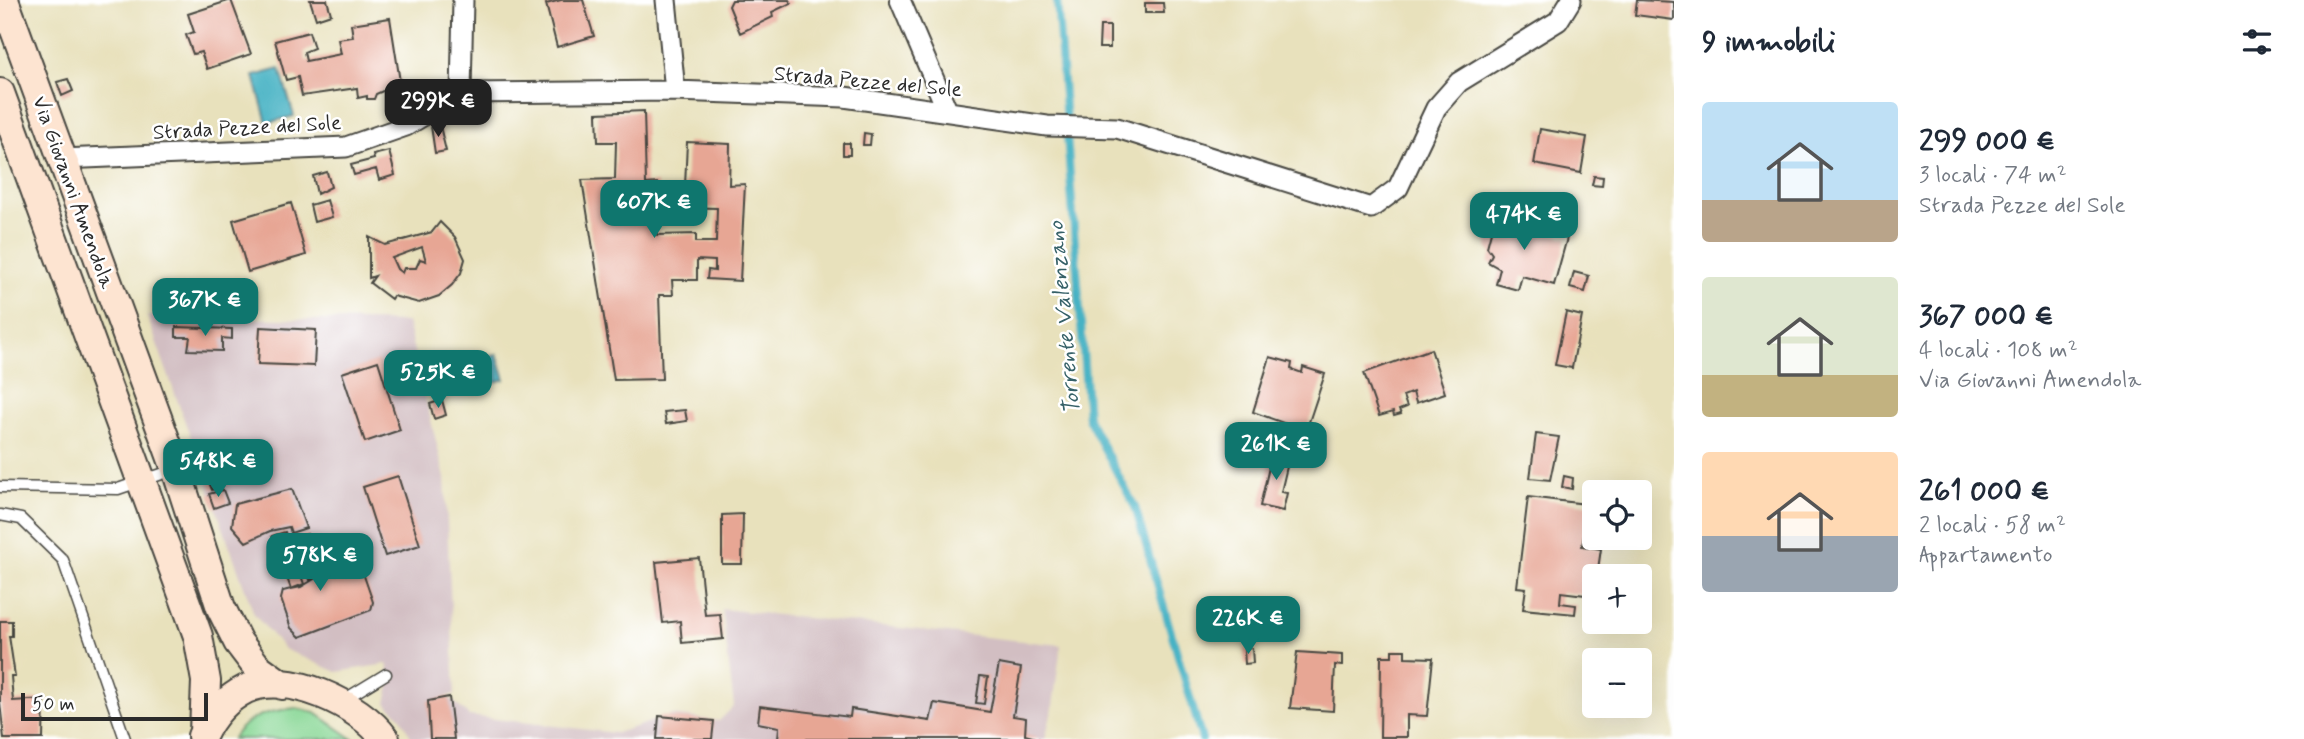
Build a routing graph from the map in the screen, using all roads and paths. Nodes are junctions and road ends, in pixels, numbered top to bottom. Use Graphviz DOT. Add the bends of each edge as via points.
graph roads {
  1 [pos="4,0"];
  2 [pos="463,0"];
  3 [pos="666,0"];
  4 [pos="900,0"];
  5 [pos="1571,0"];
  6 [pos="675,91"];
  7 [pos="0,93"];
  8 [pos="461,93"];
  9 [pos="947,110"];
  10 [pos="62,159"];
  11 [pos="249,453"];
  12 [pos="176,469"];
  13 [pos="141,481"];
  14 [pos="0,487"];
  15 [pos="0,514"];
  16 [pos="386,674"];
  17 [pos="282,685"];
  18 [pos="340,702"];
  19 [pos="202,736"];
  20 [pos="125,739"];
  21 [pos="385,739"];
  1 -- 10 [label="main road, Via Giovanni Amendola"];
  2 -- 8 [label="street"];
  3 -- 6 [label="street"];
  4 -- 9 [label="street"];
  5 -- 9 [label="street, Strada Pezze del Sole" via="1558,21 1459,82 1436,108 1398,188 1371,208 1117,128 1050,126"];
  6 -- 8 [label="street, Strada Pezze del Sole"];
  6 -- 9 [label="street, Strada Pezze del Sole" via="845,97"];
  7 -- 13 [label="main road, Via Giovanni Amendola"];
  8 -- 10 [label="street, Strada Pezze del Sole" via="406,126 346,147"];
  10 -- 12 [label="main road, Via Giovanni Amendola"];
  11 -- 12 [label="lane" via="217,455"];
  12 -- 13 [label="lane"];
  12 -- 17 [label="main road, Via Giovanni Amendola" via="221,608 257,667"];
  13 -- 14 [label="lane" via="118,489"];
  13 -- 19 [label="main road, Via Giovanni Amendola" via="198,636 206,681"];
  15 -- 20 [label="lane" via="21,519 63,560"];
  16 -- 18 [label="lane"];
  17 -- 18 [label="main road, Via Giovanni Amendola" via="315,691"];
  17 -- 19 [label="main road, Via Giovanni Amendola" via="247,689 219,708"];
  18 -- 21 [label="main road, Via Giovanni Amendola" via="360,713"];
}
